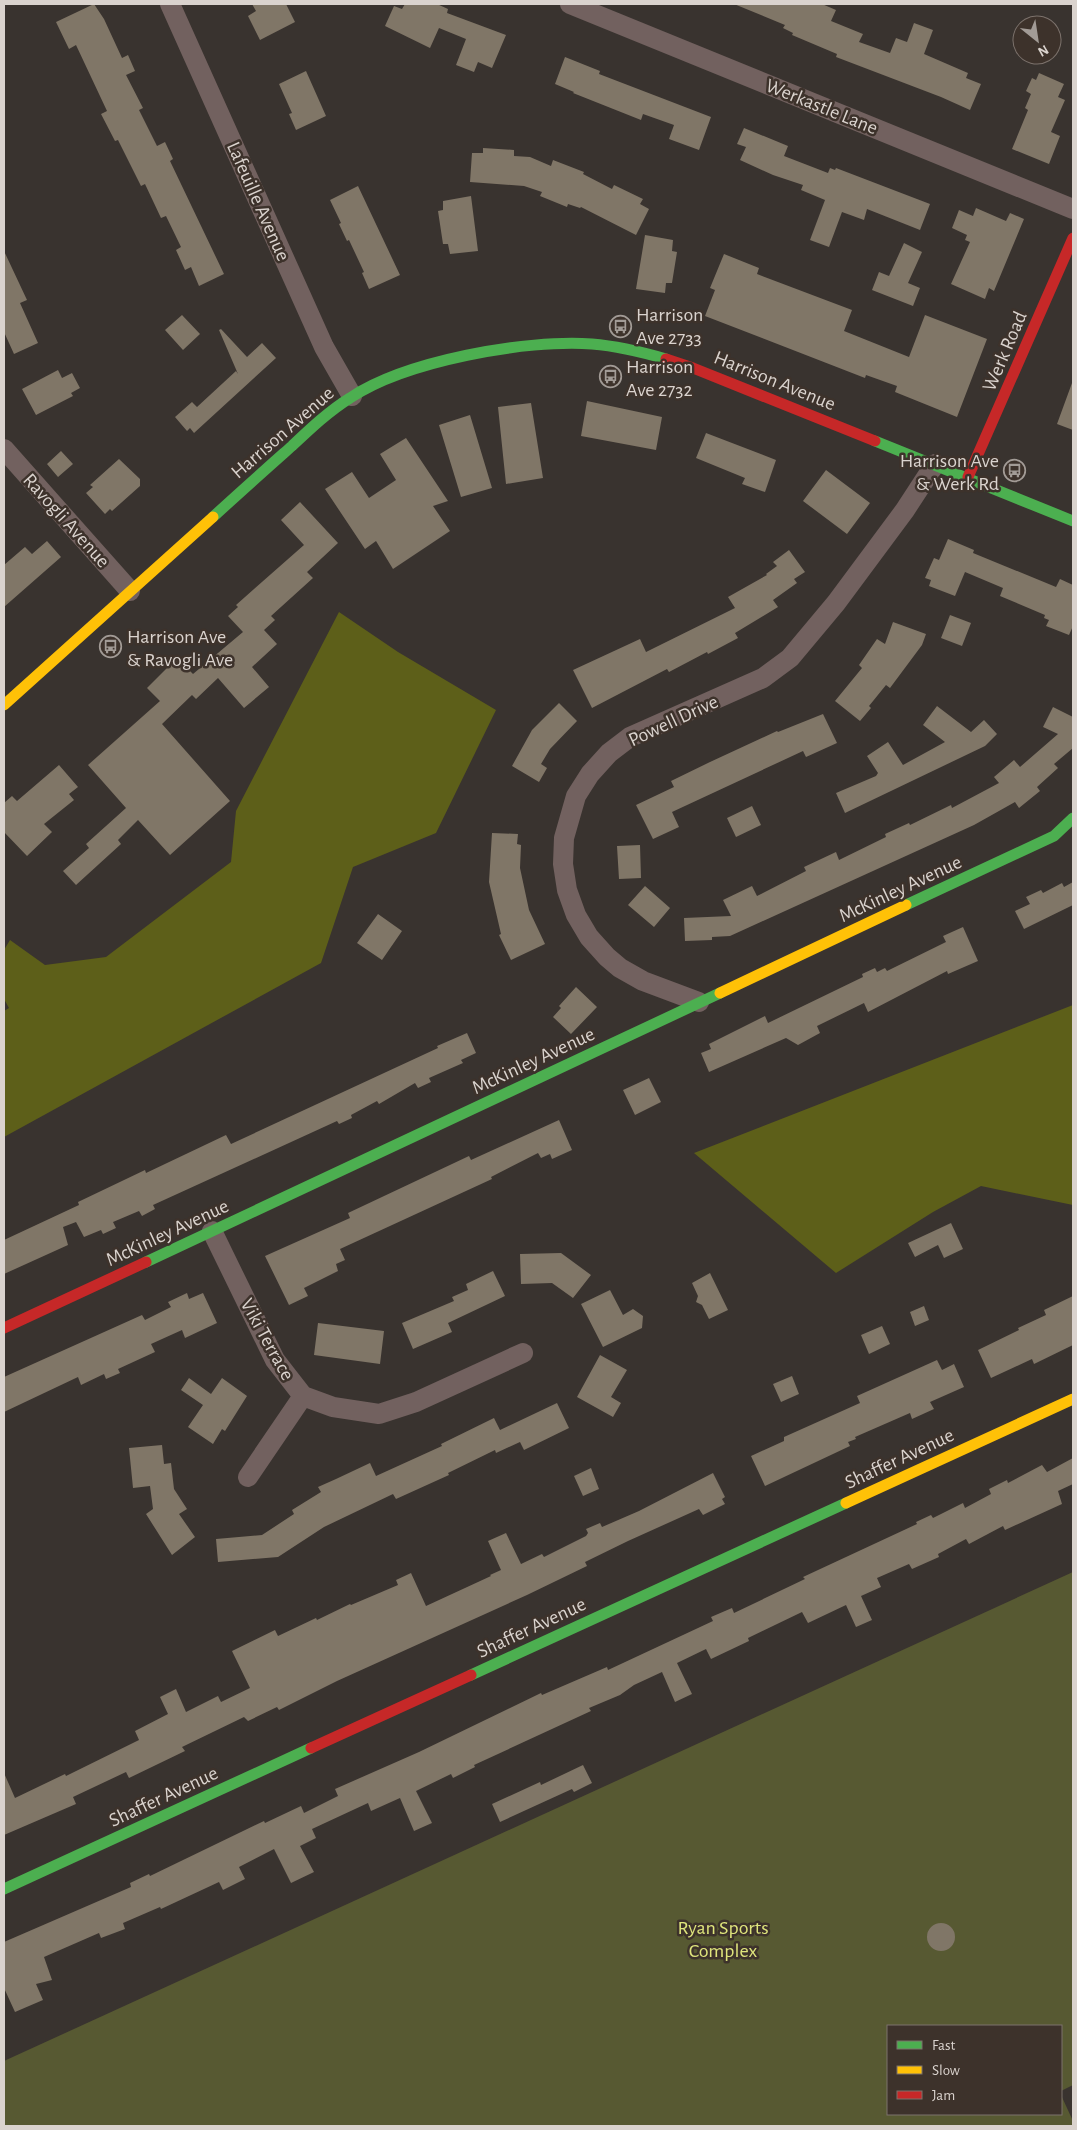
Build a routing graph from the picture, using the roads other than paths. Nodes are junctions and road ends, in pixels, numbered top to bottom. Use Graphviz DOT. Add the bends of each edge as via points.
graph roads {
  1 [pos="170,4"];
  2 [pos="570,4"];
  3 [pos="1073,209"];
  4 [pos="1073,238"];
  5 [pos="352,396"];
  6 [pos="4,449"];
  7 [pos="935,464"];
  8 [pos="968,477"];
  9 [pos="1073,520"];
  10 [pos="130,591"];
  11 [pos="4,705"];
  12 [pos="1073,818"];
  13 [pos="699,1002"];
  14 [pos="212,1231"];
  15 [pos="4,1328"];
  16 [pos="523,1353"];
  17 [pos="303,1396"];
  18 [pos="1073,1399"];
  19 [pos="248,1477"];
  20 [pos="4,1889"];
  1 -- 5 [label="street, Lafeuille Avenue" via="324,346"];
  2 -- 3 [label="street, Werkastle Lane"];
  4 -- 8 [label="street, Werk Road"];
  5 -- 7 [label="street, Harrison Avenue" via="381,382 461,358 529,345 590,344 654,354"];
  5 -- 10 [label="street, Harrison Avenue" via="327,414"];
  6 -- 10 [label="street, Ravogli Avenue"];
  7 -- 8 [label="street, Harrison Avenue"];
  7 -- 13 [label="street, Powell Drive" via="905,510 790,658 763,678 630,737 590,774 576,796 564,838 563,864 570,898 589,938 613,962 643,982"];
  8 -- 9 [label="street, Harrison Avenue"];
  10 -- 11 [label="street, Harrison Avenue"];
  12 -- 13 [label="street, McKinley Avenue" via="1054,836"];
  13 -- 14 [label="street, McKinley Avenue"];
  14 -- 15 [label="street, McKinley Avenue"];
  14 -- 17 [label="street, Viki Terrace" via="275,1360"];
  16 -- 17 [label="street, Viki Terrace" via="416,1402 379,1414 333,1407"];
  17 -- 19 [label="street"];
  18 -- 20 [label="street, Shaffer Avenue"];
}
